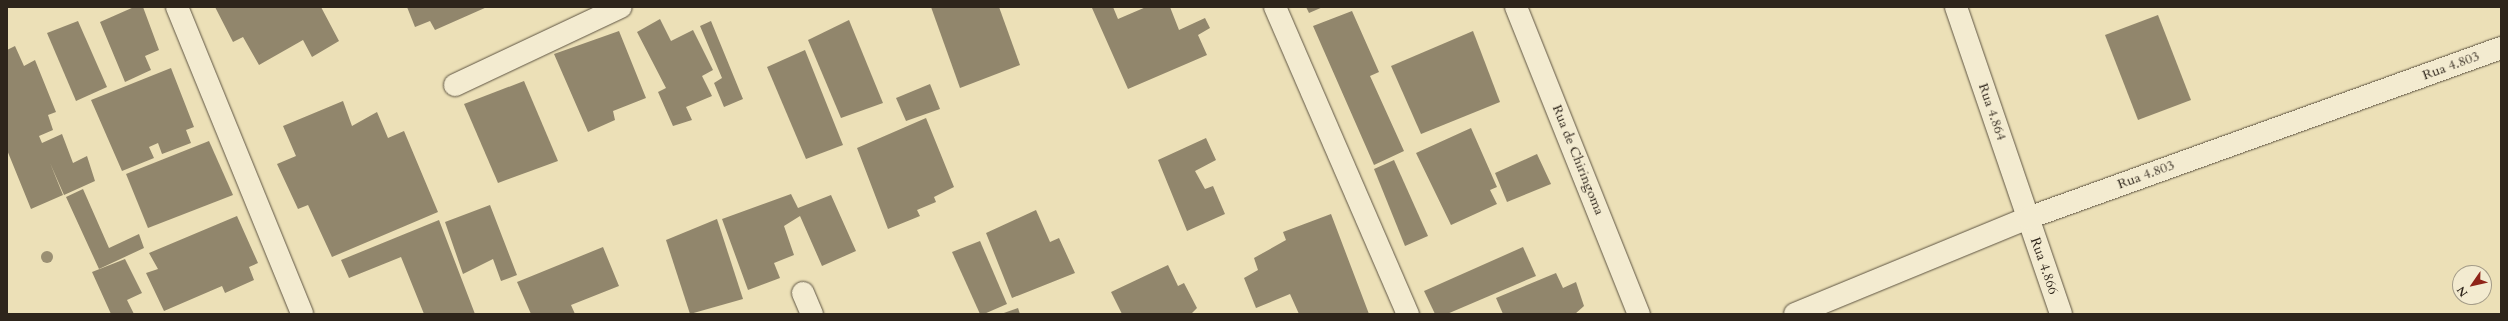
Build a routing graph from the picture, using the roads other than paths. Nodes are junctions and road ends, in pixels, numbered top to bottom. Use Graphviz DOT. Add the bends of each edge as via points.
graph roads {
  1 [pos="177,7"];
  2 [pos="621,7"];
  3 [pos="1275,7"];
  4 [pos="1516,7"];
  5 [pos="1956,7"];
  6 [pos="2501,48"];
  7 [pos="455,85"];
  8 [pos="2028,218"];
  9 [pos="803,293"];
  10 [pos="302,314"];
  11 [pos="812,314"];
  12 [pos="1408,314"];
  13 [pos="1639,314"];
  14 [pos="1795,314"];
  15 [pos="2061,314"];
  1 -- 10 [label="street"];
  2 -- 7 [label="street"];
  3 -- 12 [label="street"];
  4 -- 13 [label="street, Rua de Chiringoma"];
  5 -- 8 [label="street, Rua 4.864"];
  6 -- 8 [label="street, Rua 4.803"];
  8 -- 14 [label="street, Rua 4.803"];
  8 -- 15 [label="street, Rua 4.866"];
  9 -- 11 [label="street"];
}
